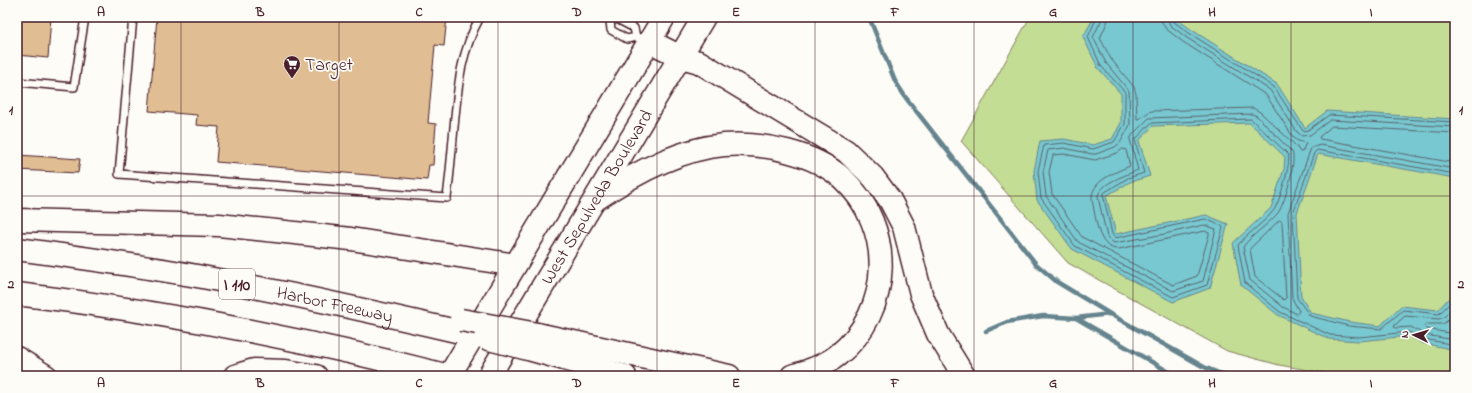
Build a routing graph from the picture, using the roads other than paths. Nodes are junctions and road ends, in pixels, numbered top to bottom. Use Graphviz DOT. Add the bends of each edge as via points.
graph roads {
  1 [pos="85,17"];
  2 [pos="132,17"];
  3 [pos="480,17"];
  4 [pos="603,17"];
  5 [pos="664,17"];
  6 [pos="704,17"];
  7 [pos="610,21"];
  8 [pos="642,39"];
  9 [pos="681,57"];
  10 [pos="17,82"];
  11 [pos="595,200"];
  12 [pos="17,220"];
  13 [pos="17,249"];
  14 [pos="515,265"];
  15 [pos="17,294"];
  16 [pos="533,342"];
  17 [pos="17,358"];
  18 [pos="442,374"];
  19 [pos="46,376"];
  20 [pos="235,376"];
  21 [pos="316,376"];
  22 [pos="489,376"];
  23 [pos="625,376"];
  24 [pos="729,376"];
  25 [pos="792,376"];
  26 [pos="964,376"];
  1 -- 10 [label="lane" via="74,87"];
  2 -- 3 [label="lane" via="120,174 447,198 458,81 472,31"];
  4 -- 7 [label="lane"];
  5 -- 8 [label="main road, West Sepulveda Boulevard"];
  6 -- 9 [label="main road, West Sepulveda Boulevard"];
  7 -- 8 [label="lane" via="617,20 634,28"];
  7 -- 8 [label="lane" via="611,30 628,39"];
  8 -- 9 [label="main road"];
  8 -- 14 [label="main road, West Sepulveda Boulevard"];
  9 -- 11 [label="main road, West Sepulveda Boulevard"];
  9 -- 26 [label="main road" via="699,62 819,134 846,151 873,177 890,200 904,227 932,321"];
  11 -- 22 [label="main road, West Sepulveda Boulevard"];
  11 -- 25 [label="main road" via="642,171 684,154 724,145 786,150 814,160 843,179 870,214 878,238 882,264 878,293 868,318 850,344 825,363"];
  12 -- 14 [label="main road" via="219,225 351,239"];
  13 -- 16 [label="main road, Harbor Freeway / I 110, bridge" via="196,276"];
  14 -- 18 [label="main road, West Sepulveda Boulevard"];
  15 -- 18 [label="main road, I 110" via="196,320"];
  16 -- 23 [label="main road, Harbor Freeway / I 110"];
  16 -- 24 [label="main road"];
  17 -- 19 [label="main road"];
  20 -- 21 [label="main road" via="254,370 286,371"];
}
